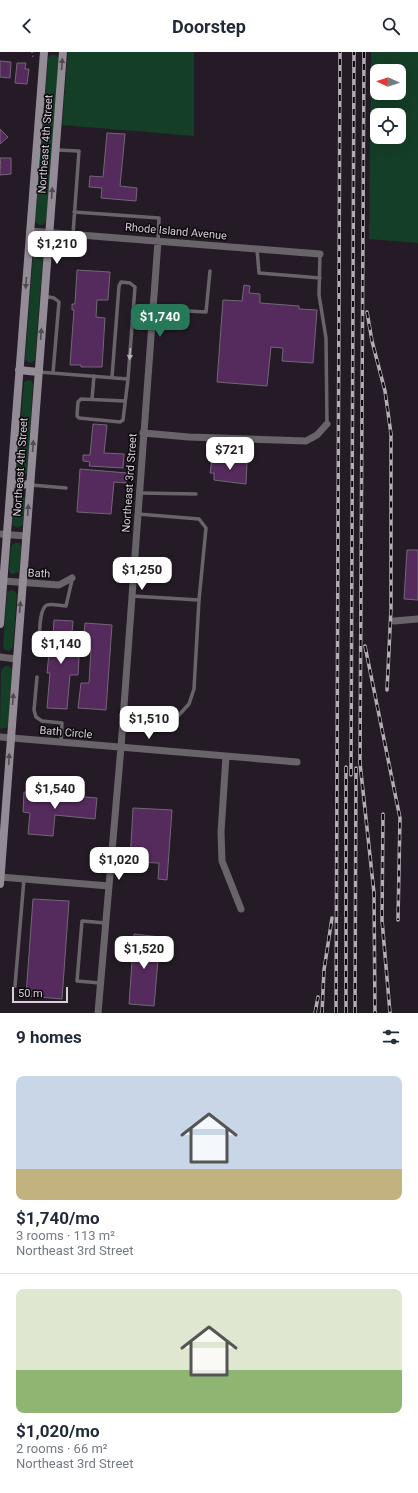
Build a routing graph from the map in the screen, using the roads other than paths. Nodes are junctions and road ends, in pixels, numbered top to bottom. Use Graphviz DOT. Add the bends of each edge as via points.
graph roads {
  1 [pos="44,52"];
  2 [pos="63,52"];
  3 [pos="55,150"];
  4 [pos="74,212"];
  5 [pos="30,230"];
  6 [pos="49,232"];
  7 [pos="73,234"];
  8 [pos="158,241"];
  9 [pos="257,249"];
  10 [pos="320,254"];
  11 [pos="210,271"];
  12 [pos="320,278"];
  13 [pos="44,296"];
  14 [pos="153,309"];
  15 [pos="19,370"];
  16 [pos="38,372"];
  17 [pos="53,373"];
  18 [pos="94,376"];
  19 [pos="112,377"];
  20 [pos="128,379"];
  21 [pos="92,399"];
  22 [pos="125,401"];
  23 [pos="327,424"];
  24 [pos="143,433"];
  25 [pos="11,483"];
  26 [pos="30,485"];
  27 [pos="66,488"];
  28 [pos="139,493"];
  29 [pos="196,494"];
  30 [pos="138,514"];
  31 [pos="3,534"];
  32 [pos="26,536"];
  33 [pos="72,578"];
  34 [pos="3,581"];
  35 [pos="22,583"];
  36 [pos="132,596"];
  37 [pos="199,600"];
  38 [pos="418,619"];
  39 [pos="394,621"];
  40 [pos="0,624"];
  41 [pos="39,647"];
  42 [pos="0,658"];
  43 [pos="16,659"];
  44 [pos="37,677"];
  45 [pos="123,720"];
  46 [pos="0,737"];
  47 [pos="10,738"];
  48 [pos="61,742"];
  49 [pos="121,747"];
  50 [pos="226,756"];
  51 [pos="297,762"];
  52 [pos="4,780"];
  53 [pos="0,879"];
  54 [pos="24,879"];
  55 [pos="109,886"];
  56 [pos="240,909"];
  57 [pos="106,923"];
  58 [pos="100,984"];
  59 [pos="15,986"];
  60 [pos="98,1013"];
  1 -- 5 [label="main road, Northeast 4th Street"];
  3 -- 2 [label="main road, Northeast 4th Street, one-way"];
  3 -- 4 [label="lane" via="79,151"];
  6 -- 3 [label="main road, Northeast 4th Street, one-way"];
  4 -- 7 [label="lane"];
  4 -- 8 [label="lane" via="159,218"];
  5 -- 6 [label="street, Rhode Island Avenue"];
  5 -- 15 [label="main road, Northeast 4th Street, one-way"];
  6 -- 7 [label="street, Rhode Island Avenue"];
  6 -- 13 [label="main road, Northeast 4th Street"];
  7 -- 8 [label="street, Rhode Island Avenue"];
  8 -- 9 [label="street, Rhode Island Avenue"];
  8 -- 14 [label="street, Northeast 3rd Street"];
  9 -- 10 [label="street, Rhode Island Avenue"];
  9 -- 12 [label="lane" via="259,273"];
  10 -- 12 [label="lane"];
  11 -- 14 [label="lane" via="206,312"];
  12 -- 23 [label="lane" via="319,295 326,338"];
  16 -- 13 [label="main road, Northeast 4th Street, one-way"];
  13 -- 17 [label="lane" via="54,298 58,302"];
  14 -- 24 [label="street, Northeast 3rd Street"];
  15 -- 16 [label="main road"];
  15 -- 25 [label="main road, Northeast 4th Street"];
  16 -- 17 [label="lane"];
  26 -- 16 [label="main road, Northeast 4th Street, one-way"];
  17 -- 18 [label="lane"];
  18 -- 19 [label="lane"];
  18 -- 21 [label="lane"];
  19 -- 20 [label="lane"];
  19 -- 20 [label="lane, one-way" via="119,286 121,282 130,282 135,287"];
  20 -- 22 [label="lane"];
  21 -- 22 [label="lane"];
  21 -- 22 [label="lane" via="82,399 78,402 79,418 120,422 123,420"];
  23 -- 24 [label="street" via="306,441"];
  24 -- 28 [label="street, Northeast 3rd Street"];
  25 -- 26 [label="main road"];
  25 -- 31 [label="main road, Northeast 4th Street"];
  26 -- 27 [label="lane"];
  32 -- 26 [label="main road, Northeast 4th Street, one-way"];
  28 -- 29 [label="lane"];
  28 -- 30 [label="street, Northeast 3rd Street"];
  30 -- 36 [label="street, Northeast 3rd Street"];
  30 -- 37 [label="lane" via="199,519 206,528"];
  31 -- 32 [label="street"];
  31 -- 34 [label="main road, Northeast 4th Street"];
  32 -- 35 [label="main road, Northeast 4th Street"];
  33 -- 35 [label="street, Bath" via="59,585"];
  33 -- 41 [label="lane" via="66,606 49,605 43,609"];
  34 -- 35 [label="street, Bath"];
  34 -- 40 [label="main road, Northeast 4th Street"];
  43 -- 35 [label="main road, Northeast 4th Street, one-way"];
  36 -- 37 [label="lane"];
  36 -- 45 [label="street, Northeast 3rd Street"];
  37 -- 45 [label="lane" via="194,689 188,704 178,716 165,722"];
  38 -- 39 [label="street"];
  42 -- 43 [label="street"];
  47 -- 43 [label="main road, Northeast 4th Street, one-way"];
  44 -- 48 [label="lane" via="34,710 36,717 42,721 62,723"];
  45 -- 49 [label="street, Northeast 3rd Street"];
  46 -- 47 [label="street, Bath Circle"];
  47 -- 48 [label="street, Bath Circle"];
  52 -- 47 [label="main road, Northeast 4th Street, one-way"];
  48 -- 49 [label="street, Bath Circle"];
  49 -- 50 [label="street, Bath Circle"];
  49 -- 55 [label="street, Northeast 3rd Street"];
  50 -- 51 [label="street, Bath Circle"];
  50 -- 56 [label="street" via="221,832 222,861"];
  52 -- 53 [label="main road, Northeast 4th Street"];
  53 -- 54 [label="street"];
  54 -- 55 [label="street"];
  54 -- 59 [label="lane"];
  55 -- 57 [label="street, Northeast 3rd Street"];
  57 -- 58 [label="street, Northeast 3rd Street"];
  57 -- 58 [label="lane" via="82,921 77,981"];
  58 -- 60 [label="street, Northeast 3rd Street"];
}
